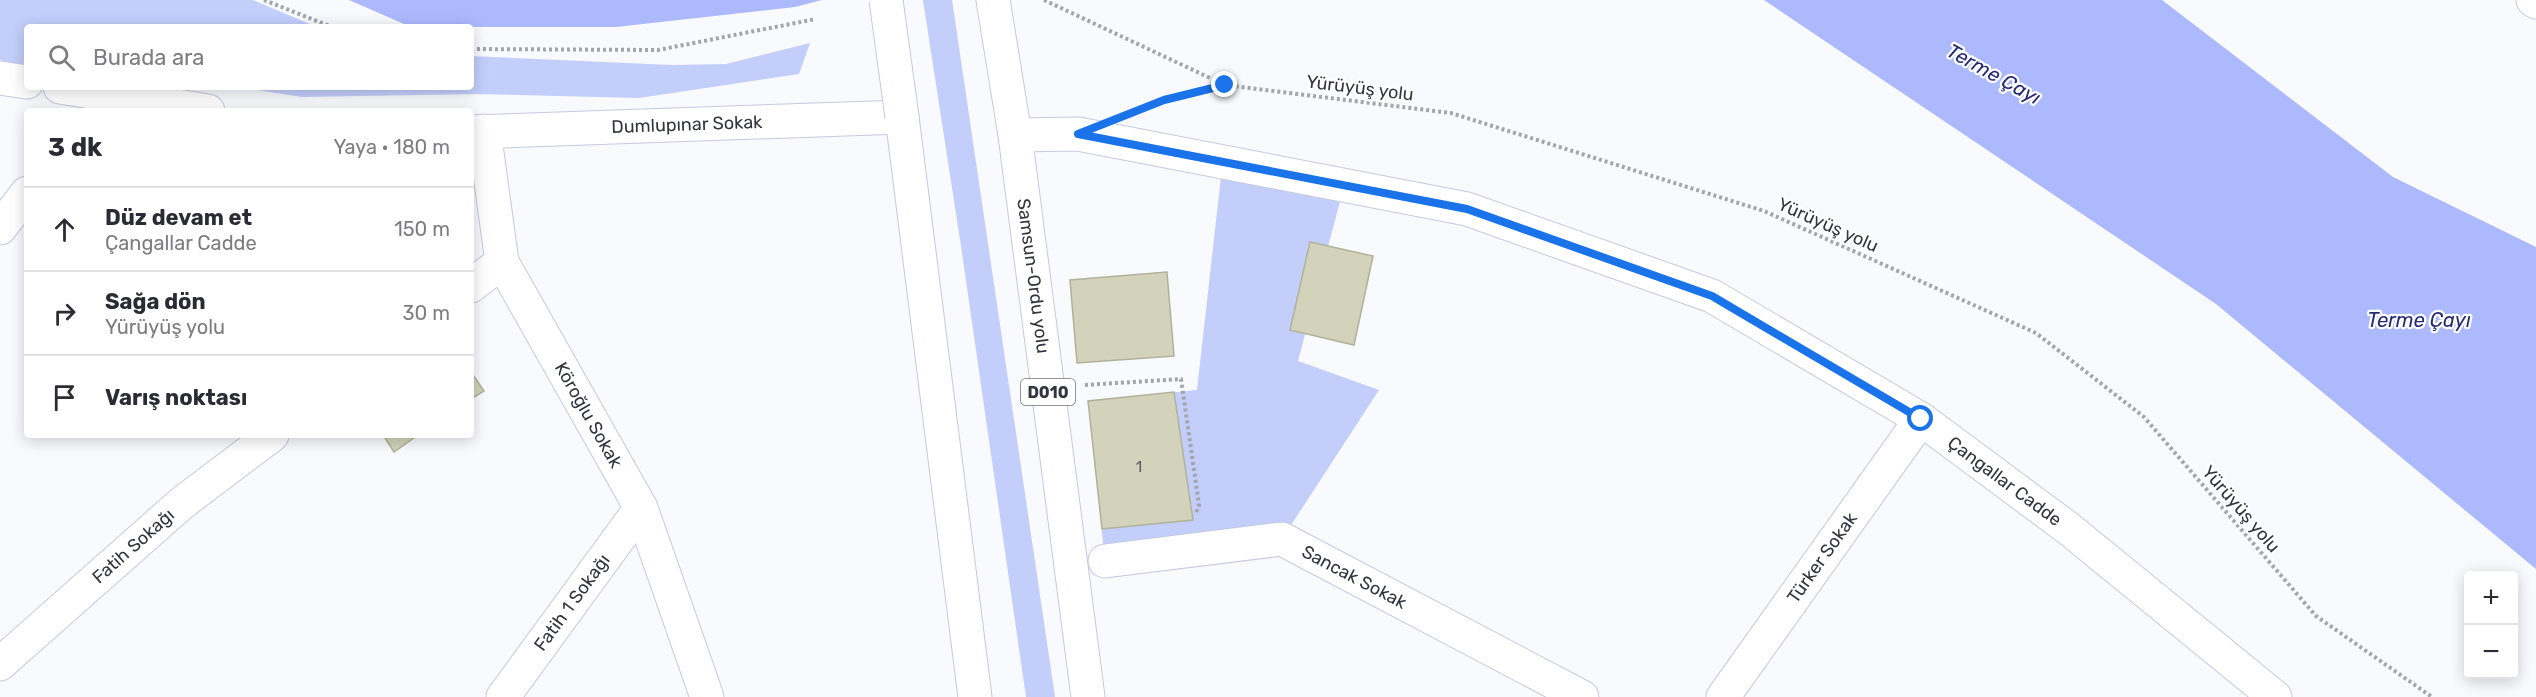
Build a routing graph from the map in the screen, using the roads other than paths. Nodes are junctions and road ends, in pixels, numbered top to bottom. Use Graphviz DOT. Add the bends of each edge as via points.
graph roads {
  1 [pos="886,0"];
  2 [pos="993,0"];
  3 [pos="0,78"];
  4 [pos="24,82"];
  5 [pos="67,90"];
  6 [pos="97,102"];
  7 [pos="171,108"];
  8 [pos="902,117"];
  9 [pos="477,132"];
  10 [pos="1015,135"];
  11 [pos="24,197"];
  12 [pos="0,228"];
  13 [pos="502,262"];
  14 [pos="474,283"];
  15 [pos="1921,419"];
  16 [pos="268,438"];
  17 [pos="641,508"];
  18 [pos="1105,561"];
  19 [pos="0,664"];
  20 [pos="502,697"];
  21 [pos="707,697"];
  22 [pos="975,697"];
  23 [pos="1088,697"];
  24 [pos="1582,697"];
  25 [pos="1723,697"];
  26 [pos="2275,697"];
  1 -- 8 [label="main road, bridge"];
  2 -- 10 [label="main road, Samsun-Ordu yolu / D010"];
  3 -- 4 [label="main road"];
  5 -- 6 [label="main road"];
  6 -- 7 [label="main road"];
  8 -- 9 [label="main road, Dumlupınar Sokak"];
  8 -- 22 [label="main road"];
  9 -- 13 [label="main road, Köroğlu Sokak"];
  10 -- 15 [label="main road, Çangallar Cadde" via="1078,134 1467,209 1712,296"];
  10 -- 23 [label="main road, Samsun-Ordu yolu / D010"];
  11 -- 12 [label="main road"];
  13 -- 14 [label="main road"];
  13 -- 17 [label="main road, Köroğlu Sokak"];
  15 -- 25 [label="main road, Türker Sokak"];
  15 -- 26 [label="main road, Çangallar Cadde" via="2069,529"];
  16 -- 19 [label="main road, Fatih Sokağı" via="182,503"];
  17 -- 20 [label="main road, Fatih 1 Sokağı"];
  17 -- 21 [label="main road, Köroğlu Sokak"];
  18 -- 24 [label="main road, Sancak Sokak" via="1282,539"];
}
